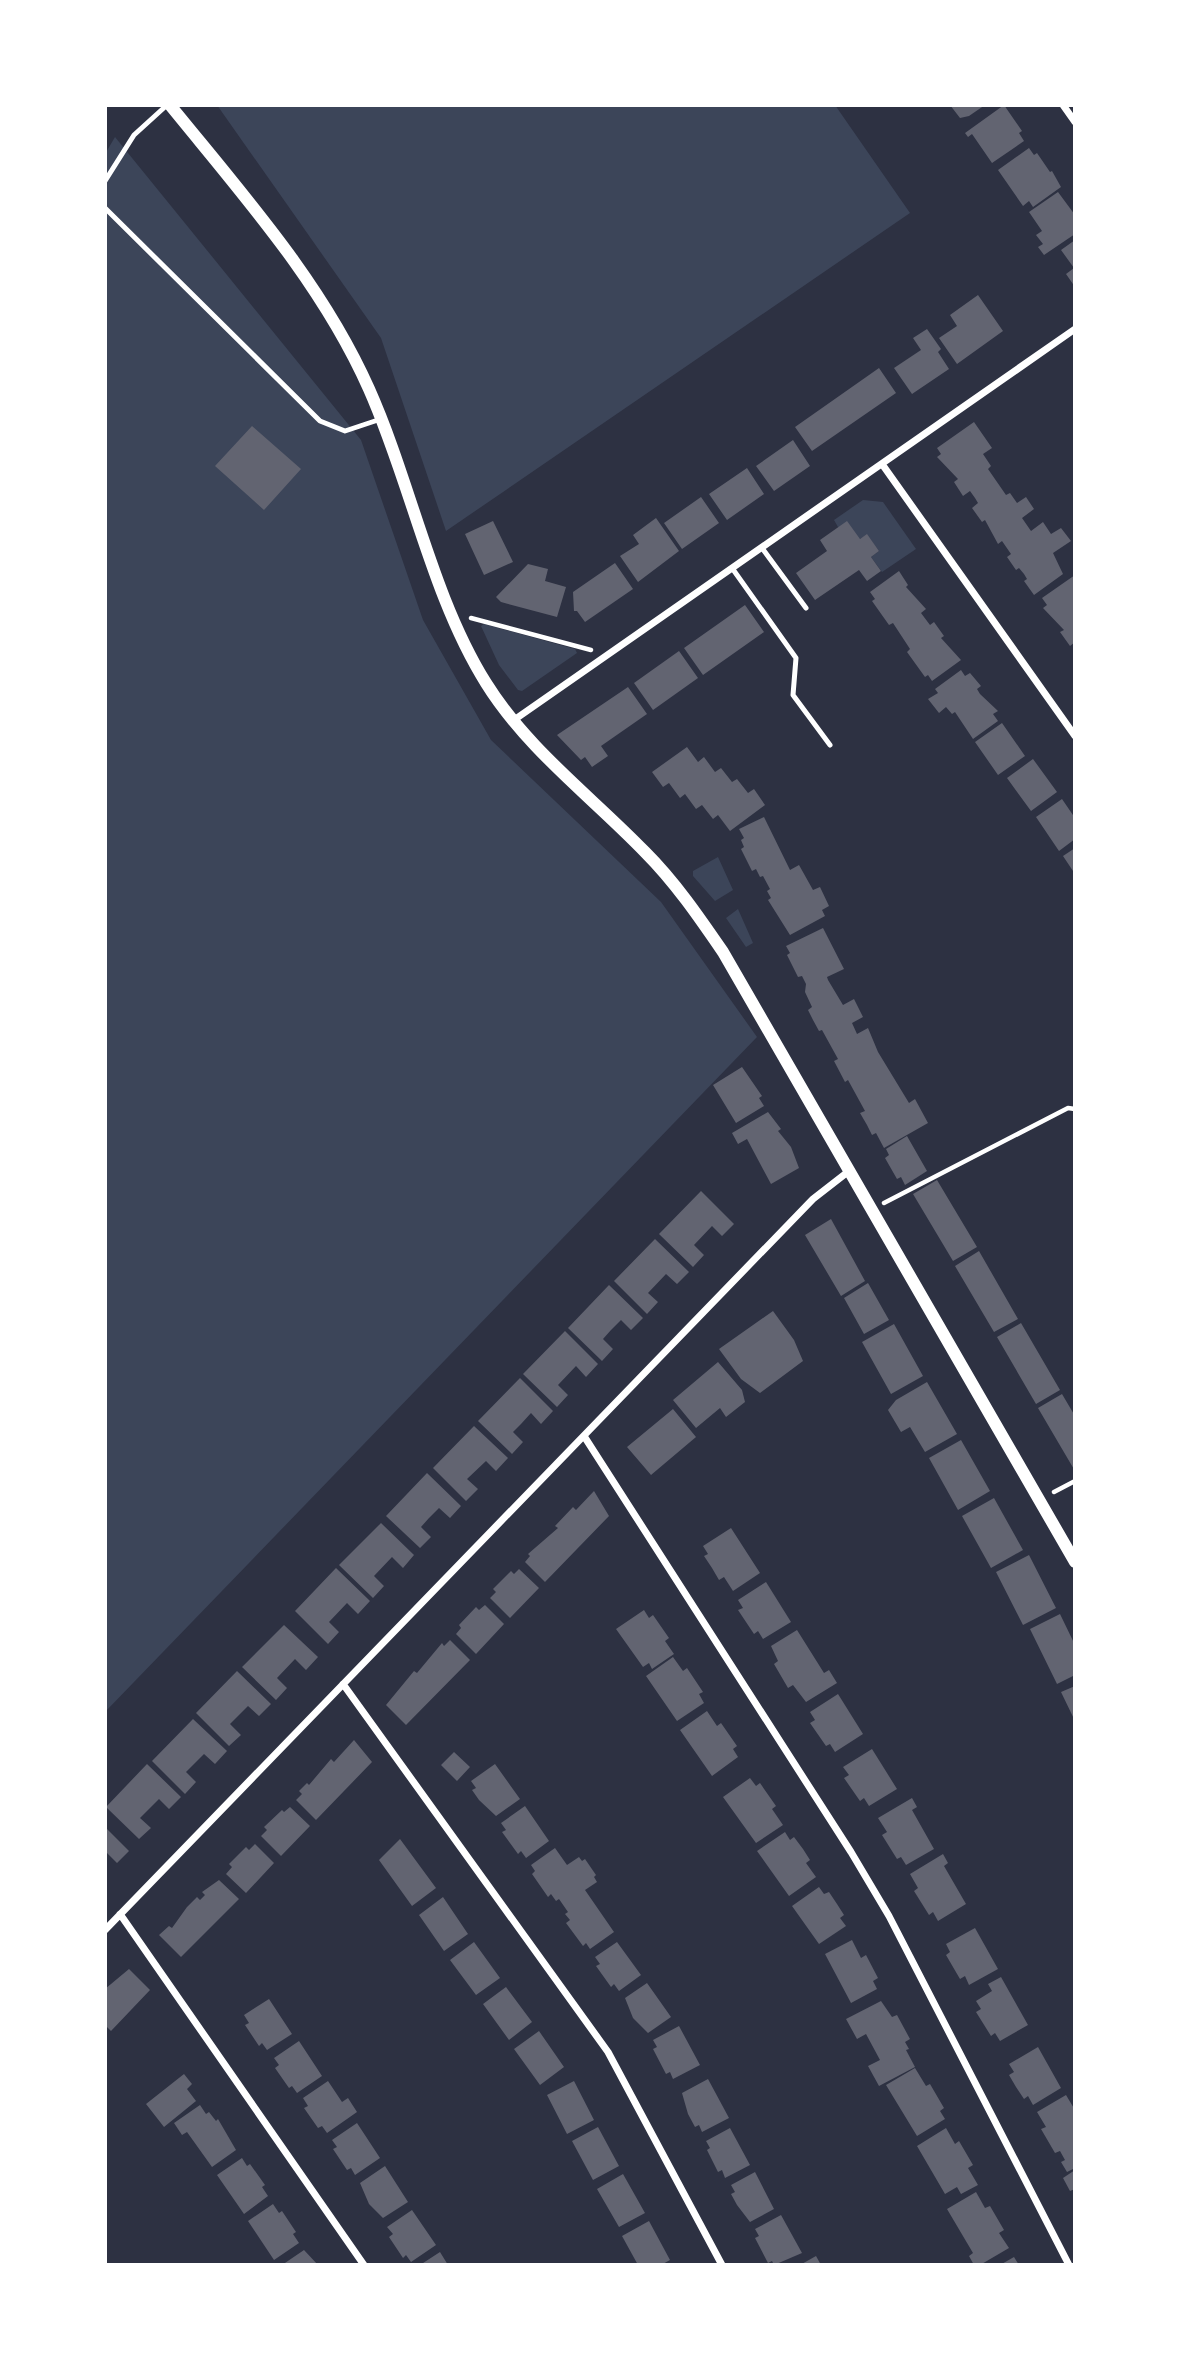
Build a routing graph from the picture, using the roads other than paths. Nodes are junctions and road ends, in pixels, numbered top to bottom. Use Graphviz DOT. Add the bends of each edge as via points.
graph roads {
  1 [pos="169,105"];
  2 [pos="1063,105"];
  3 [pos="1075,122"];
  4 [pos="105,181"];
  5 [pos="105,208"];
  6 [pos="1075,329"];
  7 [pos="381,419"];
  8 [pos="882,464"];
  9 [pos="762,548"];
  10 [pos="732,568"];
  11 [pos="806,608"];
  12 [pos="514,720"];
  13 [pos="1075,737"];
  14 [pos="830,745"];
  15 [pos="849,1171"];
  16 [pos="584,1436"];
  17 [pos="1075,1562"];
  18 [pos="343,1684"];
  19 [pos="120,1914"];
  20 [pos="105,1930"];
  21 [pos="364,2265"];
  22 [pos="722,2265"];
  23 [pos="1069,2265"];
  1 -- 4 [label="lane" via="134,135"];
  1 -- 7 [label="street" via="318,294 346,341"];
  2 -- 3 [label="street"];
  5 -- 7 [label="lane" via="320,421 345,431"];
  6 -- 8 [label="street"];
  7 -- 12 [label="street" via="467,650"];
  8 -- 9 [label="street"];
  8 -- 13 [label="street"];
  9 -- 10 [label="street"];
  9 -- 11 [label="lane"];
  10 -- 12 [label="street"];
  10 -- 14 [label="lane" via="796,658 793,695"];
  12 -- 15 [label="street" via="647,853 686,899 723,952"];
  15 -- 16 [label="street" via="813,1199"];
  15 -- 17 [label="street"];
  16 -- 18 [label="street"];
  16 -- 23 [label="street" via="858,1863"];
  18 -- 19 [label="street"];
  18 -- 22 [label="street" via="608,2052"];
  19 -- 20 [label="street"];
  19 -- 21 [label="street"];
}
